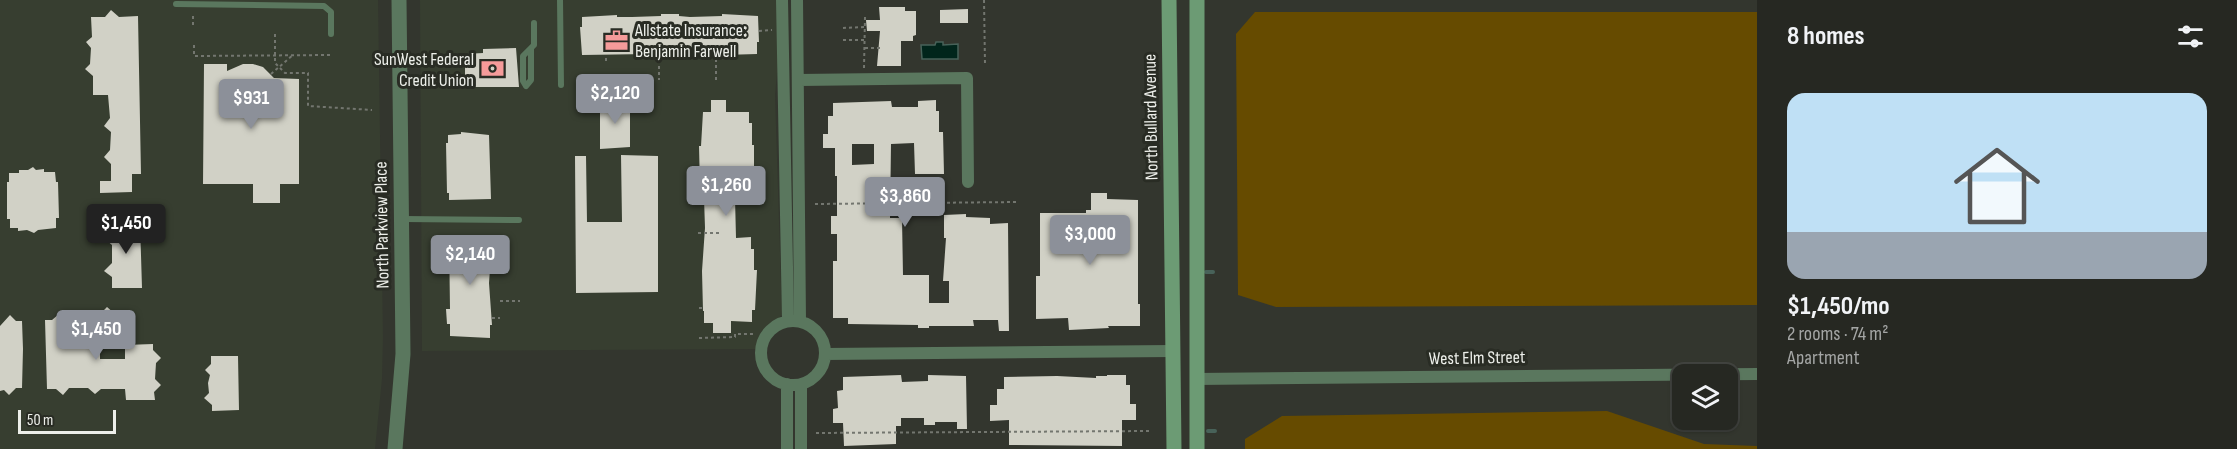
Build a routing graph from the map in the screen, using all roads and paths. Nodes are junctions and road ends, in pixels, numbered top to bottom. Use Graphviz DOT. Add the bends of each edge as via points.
graph roads {
  1 [pos="399,0"];
  2 [pos="560,0"];
  3 [pos="783,0"];
  4 [pos="798,0"];
  5 [pos="984,0"];
  6 [pos="1169,0"];
  7 [pos="1197,0"];
  8 [pos="176,4"];
  9 [pos="194,8"];
  10 [pos="865,17"];
  11 [pos="534,23"];
  12 [pos="193,25"];
  13 [pos="865,27"];
  14 [pos="843,28"];
  15 [pos="774,30"];
  16 [pos="759,31"];
  17 [pos="275,34"];
  18 [pos="331,34"];
  19 [pos="843,40"];
  20 [pos="865,40"];
  21 [pos="194,45"];
  22 [pos="865,48"];
  23 [pos="880,48"];
  24 [pos="275,55"];
  25 [pos="293,55"];
  26 [pos="331,55"];
  27 [pos="730,55"];
  28 [pos="606,56"];
  29 [pos="659,60"];
  30 [pos="716,60"];
  31 [pos="730,60"];
  32 [pos="606,61"];
  33 [pos="985,64"];
  34 [pos="279,67"];
  35 [pos="864,70"];
  36 [pos="271,74"];
  37 [pos="659,80"];
  38 [pos="716,80"];
  39 [pos="799,80"];
  40 [pos="561,85"];
  41 [pos="526,86"];
  42 [pos="372,110"];
  43 [pos="968,182"];
  44 [pos="1017,202"];
  45 [pos="815,204"];
  46 [pos="401,219"];
  47 [pos="519,220"];
  48 [pos="719,233"];
  49 [pos="698,234"];
  50 [pos="492,258"];
  51 [pos="499,258"];
  52 [pos="500,301"];
  53 [pos="520,301"];
  54 [pos="492,318"];
  55 [pos="500,318"];
  56 [pos="794,321"];
  57 [pos="754,334"];
  58 [pos="699,338"];
  59 [pos="1173,351"];
  60 [pos="825,354"];
  61 [pos="1757,374"];
  62 [pos="1196,379"];
  63 [pos="787,384"];
  64 [pos="801,384"];
  65 [pos="1151,431"];
  66 [pos="816,433"];
  67 [pos="395,449"];
  68 [pos="787,449"];
  69 [pos="801,449"];
  70 [pos="1174,449"];
  71 [pos="1197,449"];
  1 -- 46 [label="street, North Parkview Place"];
  2 -- 40 [label="lane"];
  3 -- 56 [label="street"];
  4 -- 39 [label="street"];
  5 -- 33 [label="path"];
  6 -- 59 [label="main road, North Bullard Avenue"];
  7 -- 62 [label="main road"];
  8 -- 18 [label="lane" via="324,6 331,12"];
  9 -- 12 [label="path"];
  10 -- 13 [label="path"];
  11 -- 41 [label="lane" via="534,45 523,56"];
  13 -- 14 [label="path"];
  13 -- 20 [label="path"];
  15 -- 16 [label="path"];
  17 -- 24 [label="path"];
  19 -- 20 [label="path"];
  20 -- 22 [label="path"];
  21 -- 24 [label="path" via="194,56"];
  22 -- 23 [label="path"];
  22 -- 35 [label="path"];
  24 -- 25 [label="path"];
  24 -- 34 [label="path"];
  25 -- 26 [label="path"];
  25 -- 34 [label="path"];
  27 -- 31 [label="path"];
  28 -- 32 [label="path"];
  29 -- 37 [label="path"];
  30 -- 38 [label="path"];
  34 -- 36 [label="path"];
  34 -- 42 [label="path" via="285,73 308,74 308,106"];
  39 -- 43 [label="street" via="967,78"];
  39 -- 56 [label="street"];
  44 -- 45 [label="path"];
  46 -- 47 [label="lane"];
  46 -- 67 [label="street, North Parkview Place" via="403,354"];
  48 -- 49 [label="path"];
  50 -- 51 [label="path"];
  52 -- 53 [label="path"];
  54 -- 55 [label="path"];
  56 -- 60 [label="street" via="818,332"];
  56 -- 63 [label="street" via="773,327 760,348 769,375"];
  57 -- 58 [label="path"];
  59 -- 60 [label="street"];
  59 -- 70 [label="main road, North Bullard Avenue"];
  60 -- 64 [label="street" via="819,372"];
  61 -- 62 [label="street, West Elm Street"];
  62 -- 71 [label="main road"];
  63 -- 64 [label="street"];
  63 -- 68 [label="street"];
  64 -- 69 [label="street"];
  65 -- 66 [label="path"];
}
